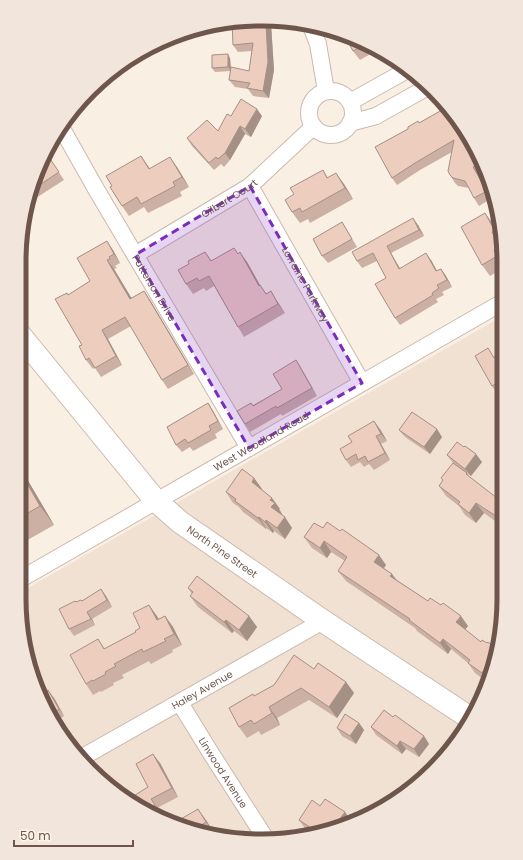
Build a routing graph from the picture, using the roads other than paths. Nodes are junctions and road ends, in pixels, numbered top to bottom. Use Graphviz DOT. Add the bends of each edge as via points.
graph roads {
  1 [pos="313,32"];
  2 [pos="402,73"];
  3 [pos="423,90"];
  4 [pos="326,91"];
  5 [pos="350,102"];
  6 [pos="350,123"];
  7 [pos="313,127"];
  8 [pos="65,133"];
  9 [pos="250,186"];
  10 [pos="135,255"];
  11 [pos="497,305"];
  12 [pos="26,342"];
  13 [pos="362,383"];
  14 [pos="249,448"];
  15 [pos="156,501"];
  16 [pos="26,576"];
  17 [pos="323,621"];
  18 [pos="180,703"];
  19 [pos="466,715"];
  20 [pos="86,756"];
  21 [pos="263,834"];
  1 -- 4 [label="street" via="318,44"];
  2 -- 5 [label="street"];
  3 -- 6 [label="street" via="376,116"];
  4 -- 5 [label="street" via="340,92"];
  4 -- 7 [label="street" via="319,94 310,105 309,113"];
  5 -- 6 [label="street" via="353,116"];
  6 -- 7 [label="street" via="346,129 333,135"];
  7 -- 9 [label="street, Gilbert Court"];
  8 -- 10 [label="street, Patterson Drive"];
  9 -- 10 [label="street, Gilbert Court"];
  9 -- 13 [label="street, Lorraine Parkway"];
  10 -- 14 [label="street, Patterson Drive"];
  11 -- 13 [label="street, West Woodland Road"];
  12 -- 15 [label="main road, North Pine Street"];
  13 -- 14 [label="street, West Woodland Road"];
  14 -- 15 [label="street, West Woodland Road"];
  15 -- 16 [label="street, West Woodland Road"];
  15 -- 17 [label="main road, North Pine Street" via="180,522"];
  17 -- 18 [label="street, Haley Avenue"];
  17 -- 19 [label="main road, North Pine Street"];
  18 -- 20 [label="street, Haley Avenue"];
  18 -- 21 [label="street, Linwood Avenue"];
}
